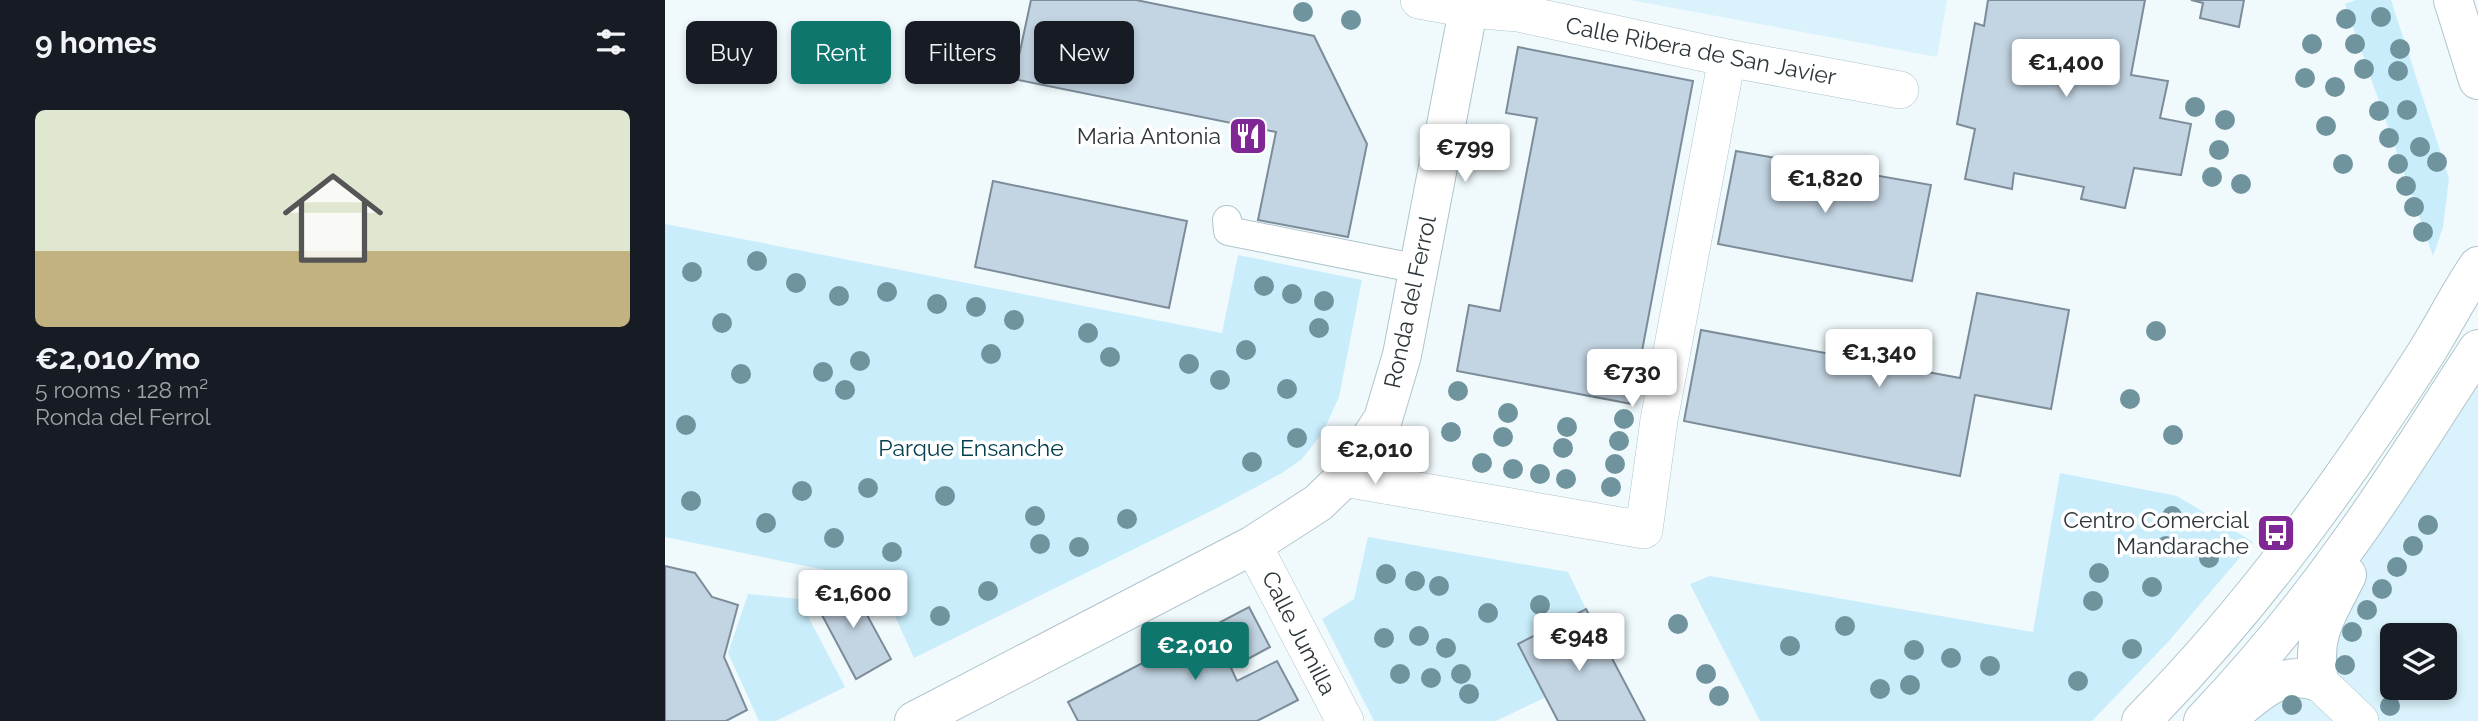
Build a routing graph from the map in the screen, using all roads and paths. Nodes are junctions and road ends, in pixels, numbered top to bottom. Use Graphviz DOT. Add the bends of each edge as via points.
graph roads {
  1 [pos="1419,0"];
  2 [pos="2453,0"];
  3 [pos="1469,5"];
  4 [pos="1727,58"];
  5 [pos="2478,80"];
  6 [pos="1900,90"];
  7 [pos="1227,220"];
  8 [pos="2478,266"];
  9 [pos="1419,269"];
  10 [pos="2478,349"];
  11 [pos="1345,478"];
  12 [pos="2394,479"];
  13 [pos="1253,545"];
  14 [pos="2319,682"];
  15 [pos="914,721"];
  16 [pos="1345,721"];
  17 [pos="2141,721"];
  18 [pos="2203,721"];
  19 [pos="2223,721"];
  20 [pos="2360,721"];
  1 -- 3 [label="street, Calle Ribera de San Javier"];
  2 -- 5 [label="main road"];
  3 -- 4 [label="street, Calle Ribera de San Javier"];
  3 -- 9 [label="main road, Ronda del Ferrol"];
  4 -- 6 [label="street, Calle Ribera de San Javier"];
  4 -- 11 [label="street" via="1659,420 1644,530"];
  7 -- 9 [label="street" via="1228,231"];
  8 -- 17 [label="main road" via="2427,352 2295,543 2231,624"];
  9 -- 11 [label="main road, Ronda del Ferrol" via="1402,355 1383,419"];
  10 -- 12 [label="main road"];
  11 -- 13 [label="main road, Ronda del Ferrol" via="1318,503"];
  12 -- 14 [label="main road" via="2318,636"];
  12 -- 18 [label="main road" via="2308,599"];
  13 -- 15 [label="main road, Ronda del Ferrol"];
  13 -- 16 [label="street, Calle Jumilla"];
  14 -- 19 [label="main road" via="2298,676 2282,680"];
  14 -- 20 [label="street"];
}
